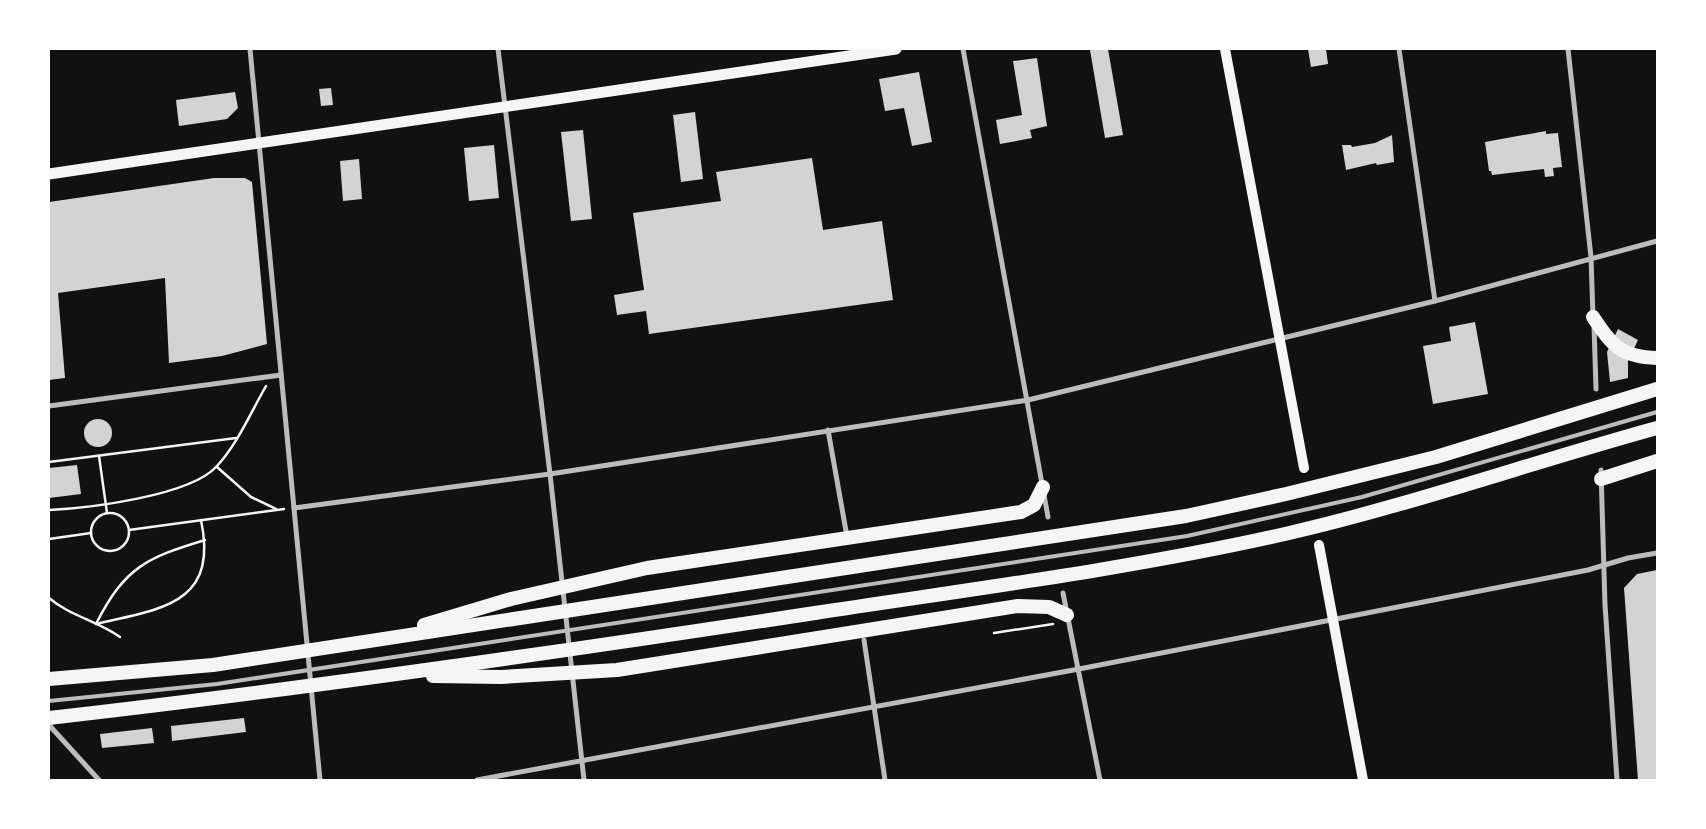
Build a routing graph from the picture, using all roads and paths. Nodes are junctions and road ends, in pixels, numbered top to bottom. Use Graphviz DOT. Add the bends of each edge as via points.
graph roads {
  1 [pos="250,49"];
  2 [pos="498,49"];
  3 [pos="896,49"];
  4 [pos="963,49"];
  5 [pos="1225,49"];
  6 [pos="1399,49"];
  7 [pos="1568,49"];
  8 [pos="856,51"];
  9 [pos="505,106"];
  10 [pos="260,144"];
  11 [pos="49,174"];
  12 [pos="1657,241"];
  13 [pos="1591,257"];
  14 [pos="1435,301"];
  15 [pos="1593,317"];
  16 [pos="1281,337"];
  17 [pos="1657,358"];
  18 [pos="281,375"];
  19 [pos="272,376"];
  20 [pos="1596,389"];
  21 [pos="1657,389"];
  22 [pos="1028,400"];
  23 [pos="49,406"];
  24 [pos="1657,412"];
  25 [pos="1657,428"];
  26 [pos="828,430"];
  27 [pos="236,438"];
  28 [pos="100,456"];
  29 [pos="1657,461"];
  30 [pos="49,462"];
  31 [pos="216,467"];
  32 [pos="1304,468"];
  33 [pos="550,474"];
  34 [pos="1601,475"];
  35 [pos="1043,487"];
  36 [pos="106,503"];
  37 [pos="294,508"];
  38 [pos="49,510"];
  39 [pos="276,510"];
  40 [pos="107,513"];
  41 [pos="1048,517"];
  42 [pos="201,520"];
  43 [pos="130,530"];
  44 [pos="846,531"];
  45 [pos="92,533"];
  46 [pos="49,539"];
  47 [pos="205,540"];
  48 [pos="1319,545"];
  49 [pos="1657,553"];
  50 [pos="1604,565"];
  51 [pos="1063,593"];
  52 [pos="49,598"];
  53 [pos="1068,618"];
  54 [pos="1333,620"];
  55 [pos="96,624"];
  56 [pos="994,633"];
  57 [pos="120,637"];
  58 [pos="378,639"];
  59 [pos="864,640"];
  60 [pos="1078,669"];
  61 [pos="396,674"];
  62 [pos="49,680"];
  63 [pos="49,700"];
  64 [pos="874,706"];
  65 [pos="49,718"];
  66 [pos="49,724"];
  67 [pos="582,762"];
  68 [pos="99,780"];
  69 [pos="320,780"];
  70 [pos="477,780"];
  71 [pos="584,780"];
  72 [pos="886,780"];
  73 [pos="1100,780"];
  74 [pos="1363,780"];
  75 [pos="1617,780"];
  1 -- 10 [label="street"];
  2 -- 9 [label="street"];
  3 -- 8 [label="main road"];
  4 -- 22 [label="street"];
  5 -- 16 [label="main road"];
  6 -- 14 [label="street"];
  7 -- 13 [label="street"];
  8 -- 9 [label="main road"];
  9 -- 10 [label="main road"];
  9 -- 33 [label="street"];
  10 -- 11 [label="main road"];
  10 -- 18 [label="street"];
  12 -- 13 [label="street"];
  13 -- 14 [label="street"];
  13 -- 15 [label="street"];
  14 -- 16 [label="street"];
  15 -- 17 [label="highway" via="1616,347 1634,355"];
  15 -- 20 [label="street"];
  16 -- 22 [label="street"];
  16 -- 32 [label="main road"];
  18 -- 19 [label="street"];
  18 -- 37 [label="street"];
  19 -- 23 [label="street"];
  19 -- 27 [label="path"];
  21 -- 58 [label="highway" via="1436,457 1186,516"];
  22 -- 26 [label="street"];
  22 -- 35 [label="street"];
  24 -- 63 [label="lane" via="1362,497 1187,536 226,682"];
  25 -- 61 [label="highway" via="1402,506 1224,547 1087,571"];
  26 -- 33 [label="street"];
  26 -- 44 [label="street"];
  27 -- 28 [label="path"];
  27 -- 31 [label="path"];
  28 -- 30 [label="path"];
  28 -- 36 [label="path"];
  29 -- 34 [label="highway"];
  31 -- 36 [label="path" via="194,483"];
  31 -- 39 [label="path" via="251,498"];
  33 -- 37 [label="street"];
  33 -- 67 [label="street"];
  34 -- 50 [label="street"];
  35 -- 41 [label="street"];
  35 -- 58 [label="highway" via="1030,509 629,572 511,599"];
  36 -- 38 [label="path"];
  36 -- 40 [label="path"];
  37 -- 39 [label="path"];
  37 -- 69 [label="street"];
  39 -- 42 [label="path"];
  40 -- 43 [label="path" via="119,515"];
  40 -- 45 [label="path" via="96,519"];
  42 -- 43 [label="path"];
  42 -- 47 [label="path"];
  43 -- 45 [label="path" via="122,547 111,551 94,543"];
  45 -- 46 [label="path"];
  47 -- 55 [label="path" via="155,557 137,567 114,592"];
  47 -- 55 [label="path" via="202,571 186,594 166,606"];
  48 -- 54 [label="main road"];
  49 -- 50 [label="street"];
  50 -- 54 [label="street"];
  50 -- 75 [label="street"];
  51 -- 53 [label="street"];
  52 -- 55 [label="path"];
  53 -- 56 [label="path"];
  53 -- 60 [label="street"];
  53 -- 61 [label="highway" via="1049,607 1032,606 948,616 617,670 501,677"];
  54 -- 60 [label="street"];
  54 -- 74 [label="main road"];
  55 -- 57 [label="path"];
  58 -- 62 [label="highway" via="213,665"];
  59 -- 64 [label="street"];
  60 -- 64 [label="street"];
  60 -- 73 [label="street"];
  61 -- 65 [label="highway" via="219,699"];
  64 -- 67 [label="street"];
  64 -- 72 [label="street"];
  66 -- 68 [label="street"];
  67 -- 70 [label="street"];
  67 -- 71 [label="street"];
}
